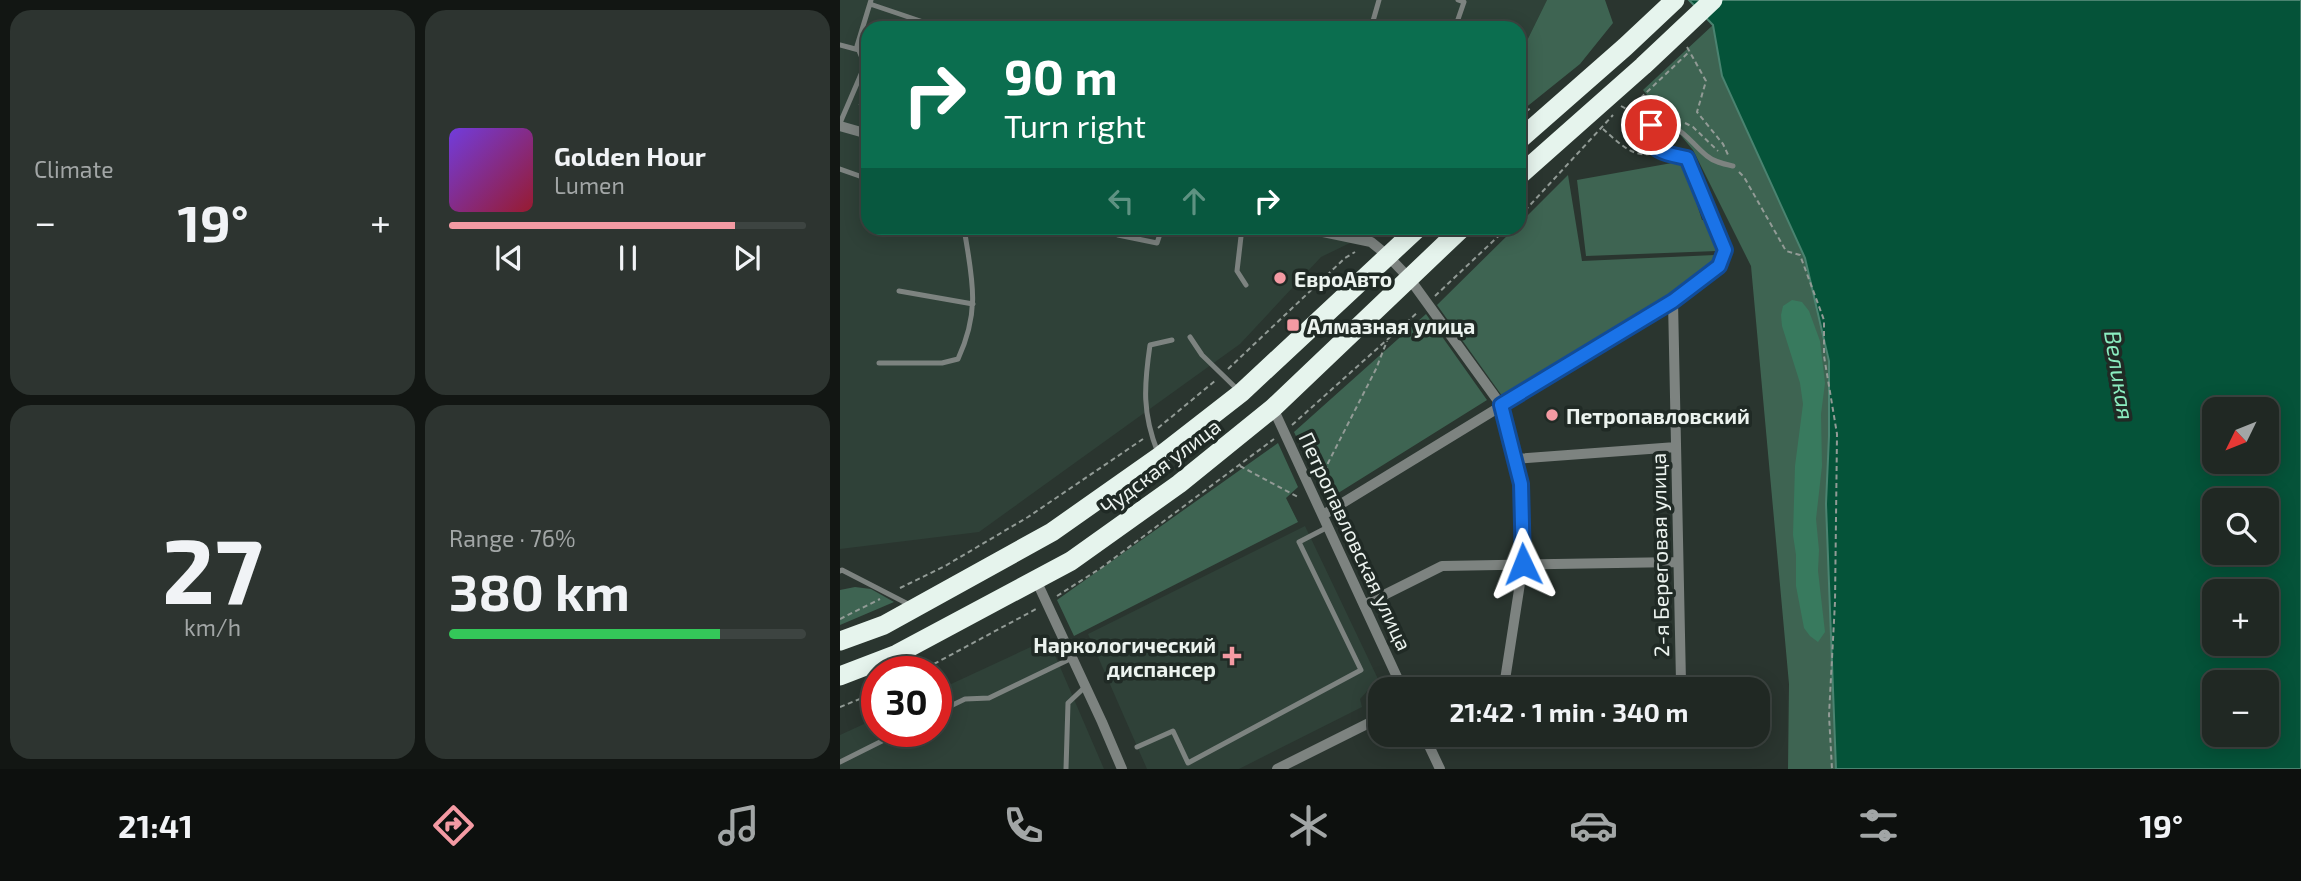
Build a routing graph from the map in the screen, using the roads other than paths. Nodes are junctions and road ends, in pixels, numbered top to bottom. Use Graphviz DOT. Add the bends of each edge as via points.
graph roads {
  1 [pos="1379,0"];
  2 [pos="1458,0"];
  3 [pos="1675,0"];
  4 [pos="1713,0"];
  5 [pos="871,2"];
  6 [pos="865,21"];
  7 [pos="923,21"];
  8 [pos="1373,21"];
  9 [pos="1457,21"];
  10 [pos="861,33"];
  11 [pos="840,45"];
  12 [pos="859,50"];
  13 [pos="861,54"];
  14 [pos="861,77"];
  15 [pos="840,125"];
  16 [pos="861,132"];
  17 [pos="1526,134"];
  18 [pos="1660,152"];
  19 [pos="1733,166"];
  20 [pos="840,169"];
  21 [pos="1526,170"];
  22 [pos="861,176"];
  23 [pos="965,235"];
  24 [pos="1118,235"];
  25 [pos="1160,235"];
  26 [pos="1241,235"];
  27 [pos="1338,235"];
  28 [pos="1410,235"];
  29 [pos="1455,235"];
  30 [pos="1387,255"];
  31 [pos="1409,278"];
  32 [pos="1246,285"];
  33 [pos="899,291"];
  34 [pos="1673,301"];
  35 [pos="973,304"];
  36 [pos="1190,337"];
  37 [pos="1172,340"];
  38 [pos="880,363"];
  39 [pos="1241,393"];
  40 [pos="1501,405"];
  41 [pos="1273,408"];
  42 [pos="1676,447"];
  43 [pos="1160,456"];
  44 [pos="1515,459"];
  45 [pos="1179,484"];
  46 [pos="1094,502"];
  47 [pos="1321,512"];
  48 [pos="1328,527"];
  49 [pos="1114,530"];
  50 [pos="1678,562"];
  51 [pos="1523,564"];
  52 [pos="841,570"];
  53 [pos="1036,580"];
  54 [pos="1364,605"];
  55 [pos="915,608"];
  56 [pos="840,641"];
  57 [pos="1072,657"];
  58 [pos="840,676"];
  59 [pos="1397,677"];
  60 [pos="1505,677"];
  61 [pos="1681,677"];
  62 [pos="1086,686"];
  63 [pos="952,705"];
  64 [pos="1368,724"];
  65 [pos="870,747"];
  66 [pos="1137,747"];
  67 [pos="1430,747"];
  68 [pos="840,762"];
  69 [pos="1066,769"];
  70 [pos="1122,769"];
  71 [pos="1277,769"];
  72 [pos="1440,769"];
  1 -- 8 [label="lane"];
  2 -- 9 [label="lane" via="1464,2"];
  3 -- 17 [label="highway"];
  4 -- 21 [label="highway"];
  5 -- 6 [label="lane"];
  5 -- 7 [label="lane"];
  10 -- 12 [label="lane"];
  11 -- 12 [label="lane"];
  12 -- 13 [label="lane"];
  14 -- 15 [label="lane"];
  15 -- 16 [label="street"];
  18 -- 19 [label="lane" via="1651,145 1648,131 1651,125 1670,124 1707,156"];
  18 -- 34 [label="street" via="1687,158 1725,250 1719,266"];
  20 -- 22 [label="lane"];
  23 -- 35 [label="lane"];
  24 -- 25 [label="lane" via="1157,243"];
  26 -- 32 [label="lane" via="1237,271"];
  27 -- 30 [label="street" via="1371,242"];
  28 -- 30 [label="highway, Чудская улица"];
  29 -- 31 [label="highway, Чудская улица"];
  30 -- 31 [label="street"];
  30 -- 39 [label="highway, Чудская улица"];
  31 -- 40 [label="street"];
  31 -- 41 [label="highway, Чудская улица"];
  33 -- 35 [label="lane"];
  34 -- 40 [label="street"];
  34 -- 42 [label="street, 2-я Береговая улица"];
  35 -- 38 [label="lane" via="958,359"];
  36 -- 39 [label="lane"];
  37 -- 43 [label="lane" via="1150,345 1144,386 1151,434"];
  39 -- 43 [label="highway, Чудская улица"];
  40 -- 44 [label="street"];
  40 -- 47 [label="street"];
  41 -- 45 [label="highway, Чудская улица"];
  41 -- 47 [label="street, Петропавловская улица"];
  42 -- 44 [label="street"];
  42 -- 50 [label="street, 2-я Береговая улица"];
  43 -- 45 [label="highway" via="1160,471"];
  43 -- 46 [label="highway, Чудская улица"];
  44 -- 51 [label="street" via="1521,484"];
  45 -- 49 [label="highway, Чудская улица"];
  46 -- 49 [label="highway" via="1107,506 1115,517"];
  46 -- 55 [label="highway, Чудская улица" via="1052,532"];
  47 -- 48 [label="street, Петропавловская улица"];
  48 -- 54 [label="street, Петропавловская улица"];
  48 -- 66 [label="lane" via="1299,541 1361,670 1188,763 1173,731"];
  49 -- 53 [label="highway, Чудская улица"];
  50 -- 51 [label="street"];
  50 -- 61 [label="street, 2-я Береговая улица"];
  51 -- 54 [label="street" via="1442,566"];
  51 -- 60 [label="street"];
  52 -- 55 [label="lane"];
  53 -- 57 [label="street"];
  53 -- 58 [label="highway, Чудская улица" via="897,654"];
  54 -- 59 [label="street, Петропавловская улица"];
  55 -- 56 [label="highway, Чудская улица"];
  57 -- 62 [label="street"];
  57 -- 63 [label="lane" via="989,698 965,699"];
  62 -- 69 [label="lane" via="1068,703"];
  62 -- 70 [label="street"];
  64 -- 71 [label="street"];
  65 -- 68 [label="lane"];
  67 -- 72 [label="street"];
}
